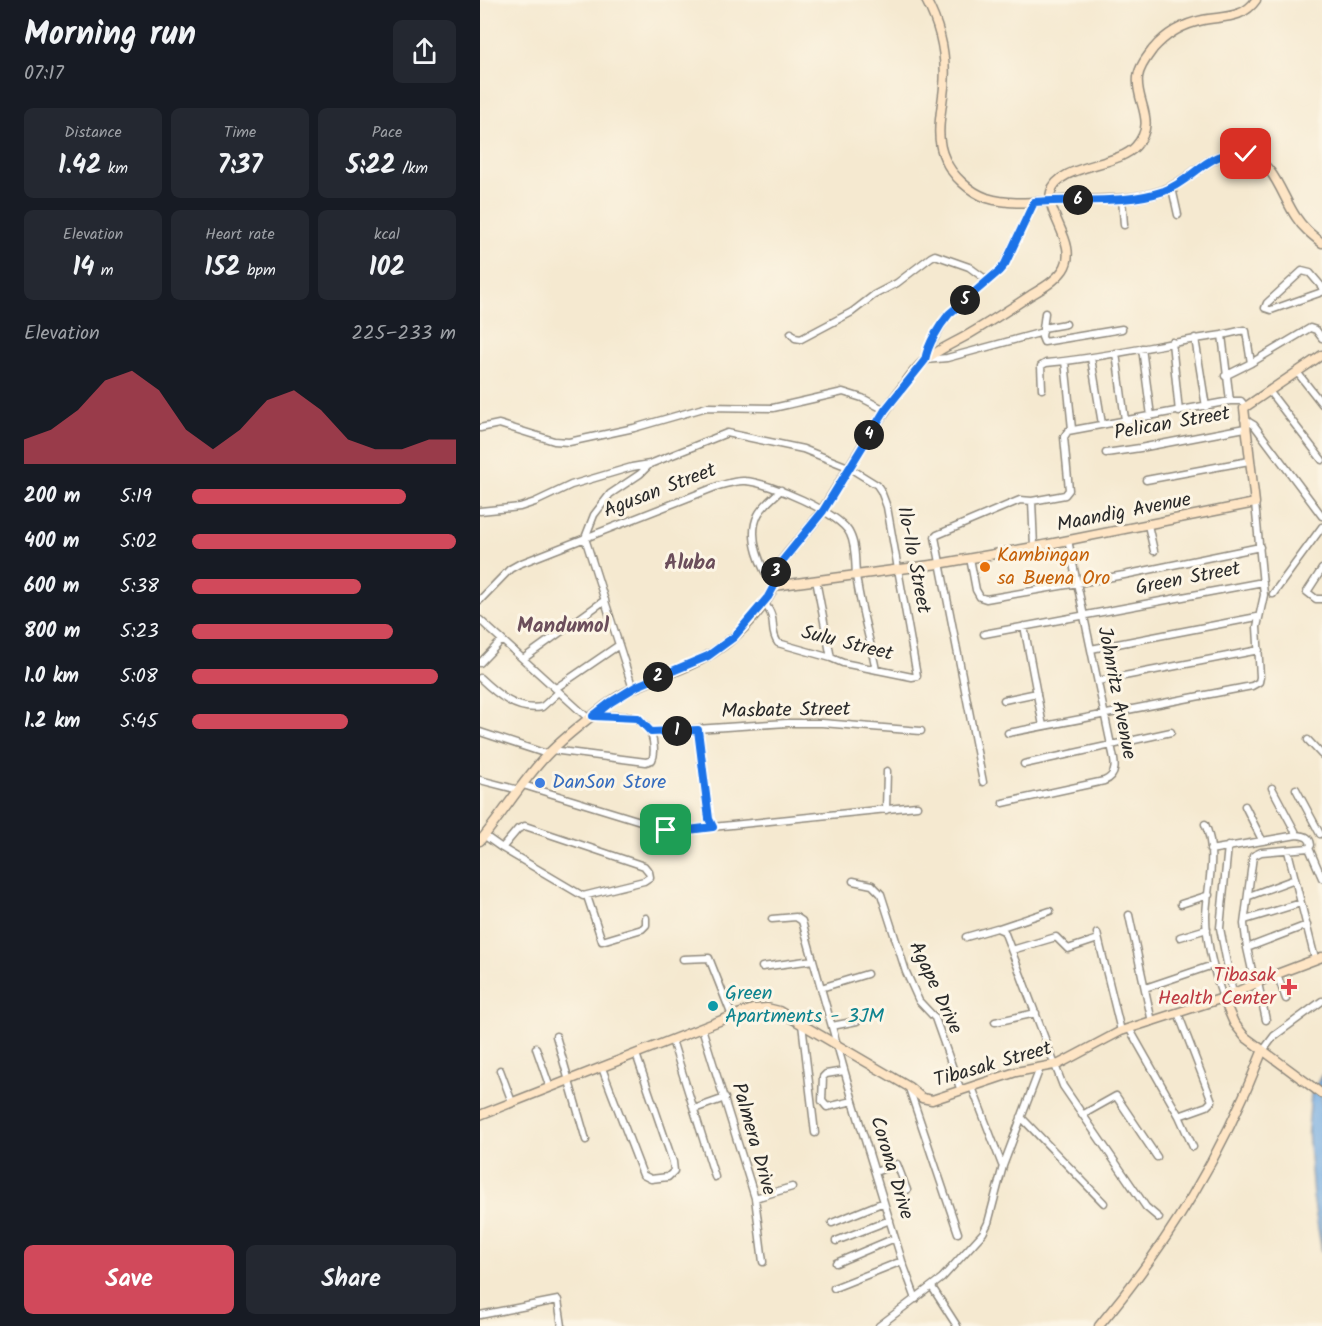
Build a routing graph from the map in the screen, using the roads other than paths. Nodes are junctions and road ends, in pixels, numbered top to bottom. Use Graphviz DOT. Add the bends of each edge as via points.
graph roads {
  1 [pos="926,0"];
  2 [pos="1256,0"];
  3 [pos="1172,188"];
  4 [pos="1122,198"];
  5 [pos="1051,201"];
  6 [pos="1034,202"];
  7 [pos="1178,215"];
  8 [pos="1124,225"];
  9 [pos="1322,243"];
  10 [pos="988,281"];
  11 [pos="1321,283"];
  12 [pos="1322,292"];
  13 [pos="1045,313"];
  14 [pos="1066,324"];
  15 [pos="1122,329"];
  16 [pos="1043,330"];
  17 [pos="791,333"];
  18 [pos="1222,335"];
  19 [pos="1195,338"];
  20 [pos="1322,338"];
  21 [pos="1172,342"];
  22 [pos="1142,348"];
  23 [pos="1116,353"];
  24 [pos="1322,355"];
  25 [pos="1091,358"];
  26 [pos="925,360"];
  27 [pos="1065,361"];
  28 [pos="1251,363"];
  29 [pos="1297,372"];
  30 [pos="1225,376"];
  31 [pos="1042,389"];
  32 [pos="1269,391"];
  33 [pos="1230,402"];
  34 [pos="1322,404"];
  35 [pos="1245,406"];
  36 [pos="1206,407"];
  37 [pos="885,410"];
  38 [pos="1179,412"];
  39 [pos="1152,416"];
  40 [pos="1125,420"];
  41 [pos="1102,424"];
  42 [pos="1244,424"];
  43 [pos="480,428"];
  44 [pos="1072,429"];
  45 [pos="1106,453"];
  46 [pos="1322,460"];
  47 [pos="1249,461"];
  48 [pos="650,464"];
  49 [pos="848,467"];
  50 [pos="1146,480"];
  51 [pos="781,490"];
  52 [pos="1032,501"];
  53 [pos="1255,503"];
  54 [pos="480,511"];
  55 [pos="823,511"];
  56 [pos="1322,516"];
  57 [pos="1149,525"];
  58 [pos="1322,527"];
  59 [pos="585,538"];
  60 [pos="1068,540"];
  61 [pos="1034,547"];
  62 [pos="1260,547"];
  63 [pos="1154,551"];
  64 [pos="970,558"];
  65 [pos="939,564"];
  66 [pos="1322,569"];
  67 [pos="898,571"];
  68 [pos="856,576"];
  69 [pos="816,580"];
  70 [pos="1263,582"];
  71 [pos="1078,583"];
  72 [pos="774,586"];
  73 [pos="1273,594"];
  74 [pos="1322,599"];
  75 [pos="480,600"];
  76 [pos="605,600"];
  77 [pos="764,603"];
  78 [pos="1084,616"];
  79 [pos="1257,617"];
  80 [pos="480,620"];
  81 [pos="1024,626"];
  82 [pos="984,634"];
  83 [pos="502,640"];
  84 [pos="620,645"];
  85 [pos="1091,649"];
  86 [pos="1259,650"];
  87 [pos="831,658"];
  88 [pos="523,659"];
  89 [pos="480,663"];
  90 [pos="876,670"];
  91 [pos="917,676"];
  92 [pos="480,678"];
  93 [pos="1098,681"];
  94 [pos="633,689"];
  95 [pos="558,690"];
  96 [pos="1037,693"];
  97 [pos="1004,700"];
  98 [pos="1105,713"];
  99 [pos="591,717"];
  100 [pos="1043,726"];
  101 [pos="698,730"];
  102 [pos="921,731"];
  103 [pos="480,732"];
  104 [pos="651,732"];
  105 [pos="1171,732"];
  106 [pos="1008,733"];
  107 [pos="1308,740"];
  108 [pos="1112,745"];
  109 [pos="550,752"];
  110 [pos="1322,755"];
  111 [pos="1024,764"];
  112 [pos="887,771"];
  113 [pos="480,780"];
  114 [pos="982,782"];
  115 [pos="521,788"];
  116 [pos="1272,788"];
  117 [pos="1296,789"];
  118 [pos="1003,803"];
  119 [pos="917,806"];
  120 [pos="1245,806"];
  121 [pos="886,810"];
  122 [pos="1205,824"];
  123 [pos="713,827"];
  124 [pos="1321,833"];
  125 [pos="1297,835"];
  126 [pos="482,839"];
  127 [pos="1309,839"];
  128 [pos="1262,840"];
  129 [pos="1228,846"];
  130 [pos="502,848"];
  131 [pos="1309,848"];
  132 [pos="1210,850"];
  133 [pos="1288,851"];
  134 [pos="1322,878"];
  135 [pos="1295,879"];
  136 [pos="853,880"];
  137 [pos="587,896"];
  138 [pos="1209,896"];
  139 [pos="1249,896"];
  140 [pos="1301,903"];
  141 [pos="1182,904"];
  142 [pos="1050,912"];
  143 [pos="1129,915"];
  144 [pos="646,918"];
  145 [pos="772,919"];
  146 [pos="1245,920"];
  147 [pos="1307,925"];
  148 [pos="999,927"];
  149 [pos="1207,929"];
  150 [pos="966,937"];
  151 [pos="1180,937"];
  152 [pos="1247,948"];
  153 [pos="1012,950"];
  154 [pos="1318,958"];
  155 [pos="683,959"];
  156 [pos="813,960"];
  157 [pos="1213,965"];
  158 [pos="762,967"];
  159 [pos="867,974"];
  160 [pos="1277,974"];
  161 [pos="1257,983"];
  162 [pos="821,988"];
  163 [pos="1145,988"];
  164 [pos="1233,994"];
  165 [pos="1223,998"];
  166 [pos="1286,999"];
  167 [pos="1322,1000"];
  168 [pos="1036,1013"];
  169 [pos="1178,1013"];
  170 [pos="732,1016"];
  171 [pos="1266,1020"];
  172 [pos="857,1021"];
  173 [pos="995,1022"];
  174 [pos="1152,1022"];
  175 [pos="802,1024"];
  176 [pos="832,1026"];
  177 [pos="702,1028"];
  178 [pos="1125,1030"];
  179 [pos="556,1036"];
  180 [pos="672,1040"];
  181 [pos="837,1045"];
  182 [pos="536,1048"];
  183 [pos="1262,1052"];
  184 [pos="636,1054"];
  185 [pos="1054,1066"];
  186 [pos="602,1068"];
  187 [pos="1040,1068"];
  188 [pos="500,1070"];
  189 [pos="844,1071"];
  190 [pos="568,1082"];
  191 [pos="909,1087"];
  192 [pos="972,1087"];
  193 [pos="550,1088"];
  194 [pos="961,1091"];
  195 [pos="1322,1094"];
  196 [pos="725,1098"];
  197 [pos="853,1101"];
  198 [pos="512,1102"];
  199 [pos="694,1109"];
  200 [pos="1082,1114"];
  201 [pos="480,1115"];
  202 [pos="1179,1116"];
  203 [pos="1021,1117"];
  204 [pos="815,1133"];
  205 [pos="585,1140"];
  206 [pos="1193,1146"];
  207 [pos="1156,1157"];
  208 [pos="1003,1166"];
  209 [pos="874,1172"];
  210 [pos="715,1177"];
  211 [pos="792,1187"];
  212 [pos="907,1190"];
  213 [pos="754,1197"];
  214 [pos="884,1202"];
  215 [pos="1104,1203"];
  216 [pos="1159,1218"];
  217 [pos="890,1220"];
  218 [pos="832,1223"];
  219 [pos="958,1233"];
  220 [pos="895,1238"];
  221 [pos="836,1241"];
  222 [pos="902,1261"];
  223 [pos="763,1262"];
  224 [pos="836,1263"];
  225 [pos="932,1287"];
  226 [pos="834,1288"];
  227 [pos="916,1299"];
  228 [pos="480,1315"];
  229 [pos="562,1326"];
  230 [pos="879,1326"];
  231 [pos="957,1326"];
  232 [pos="1099,1326"];
  1 -- 6 [label="street" via="942,41 945,62 939,126 945,159 960,180 985,197"];
  2 -- 5 [label="street" via="1245,11 1195,22 1161,41 1145,60 1137,78 1146,117 1137,145 1125,155 1066,176 1053,187"];
  3 -- 4 [label="street"];
  3 -- 7 [label="street"];
  3 -- 9 [label="street" via="1222,154 1254,157 1270,171 1303,226"];
  4 -- 5 [label="street"];
  4 -- 8 [label="street"];
  5 -- 6 [label="street"];
  5 -- 26 [label="street" via="1068,252 1063,270 1010,309"];
  6 -- 10 [label="street" via="1005,264"];
  10 -- 17 [label="street" via="969,267 940,256 931,257 842,318 801,339"];
  10 -- 26 [label="street" via="946,317"];
  11 -- 12 [label="street" via="1305,271 1299,272 1265,308 1271,310"];
  13 -- 16 [label="street"];
  14 -- 16 [label="street"];
  15 -- 16 [label="street" via="1045,342"];
  16 -- 26 [label="street" via="947,358"];
  18 -- 19 [label="street"];
  18 -- 28 [label="street" via="1244,330"];
  18 -- 30 [label="street"];
  19 -- 21 [label="street"];
  19 -- 36 [label="street"];
  20 -- 28 [label="street" via="1310,328"];
  21 -- 22 [label="street"];
  21 -- 38 [label="street"];
  22 -- 23 [label="street"];
  22 -- 39 [label="street"];
  23 -- 25 [label="street"];
  23 -- 40 [label="street"];
  24 -- 29 [label="street"];
  25 -- 27 [label="street"];
  25 -- 41 [label="street"];
  26 -- 37 [label="street"];
  27 -- 31 [label="street" via="1042,364"];
  27 -- 44 [label="street"];
  28 -- 30 [label="street"];
  29 -- 32 [label="street"];
  29 -- 34 [label="street"];
  30 -- 33 [label="street"];
  32 -- 35 [label="street"];
  32 -- 46 [label="street"];
  33 -- 35 [label="street" via="1241,401"];
  33 -- 36 [label="street"];
  35 -- 42 [label="street"];
  36 -- 38 [label="street"];
  37 -- 43 [label="street" via="843,392 773,408 707,407 569,442 499,424"];
  37 -- 49 [label="street"];
  38 -- 39 [label="street"];
  39 -- 40 [label="street"];
  40 -- 41 [label="street"];
  41 -- 44 [label="street"];
  42 -- 45 [label="street, Pelican Street"];
  42 -- 47 [label="street"];
  42 -- 56 [label="street" via="1254,425"];
  44 -- 52 [label="street" via="1064,437 1069,490 1065,495"];
  47 -- 50 [label="street"];
  47 -- 53 [label="street"];
  48 -- 49 [label="street, Ilo-Ilo Street" via="728,433 803,449"];
  48 -- 54 [label="street" via="571,485 520,507"];
  48 -- 59 [label="street" via="610,494 594,515"];
  49 -- 55 [label="street"];
  49 -- 67 [label="street, Ilo-Ilo Street" via="881,491"];
  51 -- 55 [label="street, Agusan Street"];
  51 -- 59 [label="street, Agusan Street" via="751,482 731,482"];
  51 -- 72 [label="street" via="758,515 755,528 762,568"];
  52 -- 61 [label="street"];
  52 -- 65 [label="street" via="1020,500 937,535 934,539"];
  53 -- 57 [label="street, Maandig Avenue"];
  53 -- 62 [label="street"];
  55 -- 68 [label="street, Agusan Street" via="849,531"];
  55 -- 72 [label="street" via="779,565"];
  57 -- 60 [label="street, Maandig Avenue"];
  57 -- 63 [label="street"];
  58 -- 73 [label="street"];
  59 -- 75 [label="street, Agusan Street" via="515,566"];
  59 -- 76 [label="street"];
  60 -- 61 [label="street, Maandig Avenue"];
  60 -- 71 [label="street, Johnritz Avenue"];
  61 -- 64 [label="street, Maandig Avenue"];
  62 -- 70 [label="street"];
  62 -- 71 [label="street"];
  64 -- 65 [label="street, Maandig Avenue"];
  64 -- 71 [label="street" via="982,599"];
  65 -- 67 [label="street, Maandig Avenue"];
  65 -- 114 [label="street"];
  66 -- 74 [label="street" via="1307,592"];
  67 -- 68 [label="street, Maandig Avenue"];
  67 -- 91 [label="street, Ilo-Ilo Street"];
  68 -- 69 [label="street, Maandig Avenue"];
  68 -- 90 [label="street, Agusan Street"];
  69 -- 72 [label="street, Maandig Avenue"];
  69 -- 87 [label="street"];
  70 -- 78 [label="street, Green Street"];
  70 -- 79 [label="street" via="1263,605"];
  71 -- 78 [label="street, Johnritz Avenue"];
  72 -- 77 [label="street"];
  76 -- 84 [label="street"];
  76 -- 88 [label="street"];
  77 -- 87 [label="street, Sulu Street" via="772,613 778,643"];
  77 -- 94 [label="street" via="722,647 689,666"];
  78 -- 81 [label="street, Green Street"];
  78 -- 85 [label="street, Johnritz Avenue"];
  79 -- 85 [label="street"];
  79 -- 86 [label="street"];
  80 -- 83 [label="street"];
  81 -- 82 [label="street, Green Street"];
  81 -- 96 [label="street"];
  83 -- 88 [label="street"];
  83 -- 89 [label="street"];
  84 -- 94 [label="street"];
  84 -- 95 [label="street"];
  85 -- 93 [label="street, Johnritz Avenue"];
  86 -- 93 [label="street"];
  86 -- 98 [label="street" via="1260,680 1255,685"];
  87 -- 90 [label="street, Sulu Street"];
  88 -- 95 [label="street"];
  90 -- 91 [label="street, Sulu Street"];
  92 -- 95 [label="street" via="503,699 524,707 542,707"];
  93 -- 98 [label="street, Johnritz Avenue"];
  94 -- 99 [label="street"];
  95 -- 99 [label="street"];
  96 -- 97 [label="street"];
  96 -- 100 [label="street"];
  98 -- 100 [label="street"];
  98 -- 108 [label="street, Johnritz Avenue"];
  99 -- 104 [label="street" via="638,718"];
  99 -- 109 [label="street"];
  100 -- 106 [label="street"];
  101 -- 102 [label="street, Masbate Street" via="822,723"];
  101 -- 104 [label="street, Masbate Street"];
  101 -- 123 [label="street"];
  103 -- 109 [label="street"];
  104 -- 109 [label="street" via="655,751 650,762"];
  105 -- 108 [label="street"];
  107 -- 110 [label="street"];
  108 -- 111 [label="street"];
  108 -- 118 [label="street, Johnritz Avenue" via="1115,769 1110,779"];
  109 -- 115 [label="street"];
  112 -- 121 [label="street"];
  113 -- 115 [label="street"];
  115 -- 123 [label="street" via="666,830"];
  115 -- 126 [label="street"];
  116 -- 125 [label="street"];
  117 -- 124 [label="street"];
  119 -- 121 [label="street"];
  120 -- 128 [label="street"];
  121 -- 123 [label="street"];
  122 -- 132 [label="street"];
  124 -- 127 [label="street"];
  125 -- 127 [label="street"];
  125 -- 128 [label="street"];
  126 -- 130 [label="street"];
  127 -- 131 [label="street"];
  128 -- 129 [label="street"];
  129 -- 132 [label="street"];
  129 -- 164 [label="street" via="1220,928"];
  130 -- 137 [label="street"];
  130 -- 137 [label="street" via="520,827 530,827 649,872 650,877 644,881"];
  131 -- 133 [label="street"];
  131 -- 134 [label="street"];
  132 -- 138 [label="street"];
  133 -- 135 [label="street"];
  133 -- 139 [label="street" via="1255,853"];
  135 -- 139 [label="street"];
  135 -- 140 [label="street"];
  136 -- 194 [label="street, Agape Drive" via="872,885 881,894 906,972 919,1001 935,1018"];
  137 -- 144 [label="street" via="602,941 642,929"];
  138 -- 141 [label="street"];
  138 -- 149 [label="street"];
  139 -- 146 [label="street"];
  140 -- 146 [label="street"];
  140 -- 147 [label="street"];
  142 -- 148 [label="street"];
  143 -- 163 [label="street"];
  145 -- 156 [label="street, Corona Drive" via="800,917"];
  146 -- 152 [label="street"];
  147 -- 152 [label="street"];
  147 -- 154 [label="street"];
  148 -- 150 [label="street"];
  148 -- 153 [label="street"];
  149 -- 151 [label="street"];
  149 -- 157 [label="street"];
  152 -- 161 [label="street"];
  153 -- 168 [label="street"];
  153 -- 178 [label="street" via="1056,938 1070,949 1098,936"];
  154 -- 160 [label="street, Tibasak Street"];
  155 -- 170 [label="street" via="709,958"];
  156 -- 158 [label="street"];
  156 -- 162 [label="street, Corona Drive"];
  157 -- 163 [label="street"];
  157 -- 165 [label="street"];
  159 -- 162 [label="street"];
  160 -- 161 [label="street, Tibasak Street"];
  160 -- 166 [label="street"];
  161 -- 164 [label="street, Tibasak Street"];
  161 -- 171 [label="street"];
  162 -- 176 [label="street, Corona Drive"];
  163 -- 174 [label="street"];
  164 -- 165 [label="street, Tibasak Street"];
  165 -- 169 [label="street, Tibasak Street"];
  165 -- 183 [label="street" via="1239,1031"];
  167 -- 183 [label="street" via="1274,1036"];
  168 -- 173 [label="street"];
  168 -- 185 [label="street"];
  169 -- 174 [label="street, Tibasak Street"];
  169 -- 202 [label="street" via="1212,1101"];
  170 -- 175 [label="street, Tibasak Street" via="767,1008"];
  170 -- 177 [label="street, Tibasak Street"];
  172 -- 176 [label="street"];
  174 -- 178 [label="street, Tibasak Street"];
  175 -- 181 [label="street, Tibasak Street"];
  175 -- 204 [label="street"];
  176 -- 181 [label="street, Corona Drive"];
  177 -- 180 [label="street, Tibasak Street"];
  177 -- 196 [label="street, Palmera Drive"];
  178 -- 185 [label="street, Tibasak Street"];
  178 -- 202 [label="street"];
  179 -- 190 [label="street"];
  180 -- 184 [label="street, Tibasak Street"];
  180 -- 199 [label="street"];
  181 -- 189 [label="street, Corona Drive"];
  181 -- 191 [label="street, Tibasak Street"];
  182 -- 193 [label="street"];
  183 -- 195 [label="street"];
  183 -- 232 [label="street" via="1205,1176 1153,1256"];
  184 -- 186 [label="street, Tibasak Street"];
  184 -- 186 [label="street" via="673,1162 672,1174 664,1178 646,1178 641,1170"];
  185 -- 187 [label="street, Tibasak Street"];
  185 -- 200 [label="street"];
  186 -- 190 [label="street, Tibasak Street"];
  187 -- 192 [label="street, Tibasak Street"];
  187 -- 203 [label="street"];
  188 -- 198 [label="street"];
  189 -- 197 [label="street, Corona Drive"];
  189 -- 197 [label="street" via="823,1077 822,1101 831,1107"];
  190 -- 193 [label="street, Tibasak Street"];
  190 -- 205 [label="street"];
  191 -- 194 [label="street, Tibasak Street" via="928,1100"];
  191 -- 219 [label="street"];
  192 -- 194 [label="street, Tibasak Street"];
  192 -- 208 [label="street"];
  193 -- 198 [label="street, Tibasak Street"];
  196 -- 199 [label="street"];
  196 -- 213 [label="street, Palmera Drive"];
  197 -- 209 [label="street, Corona Drive"];
  198 -- 201 [label="street, Tibasak Street"];
  199 -- 210 [label="street"];
  200 -- 207 [label="street" via="1113,1096 1118,1097"];
  200 -- 216 [label="street" via="1146,1207"];
  202 -- 206 [label="street"];
  203 -- 208 [label="street"];
  203 -- 215 [label="street"];
  208 -- 225 [label="street" via="983,1233"];
  209 -- 212 [label="street" via="897,1164"];
  209 -- 214 [label="street, Corona Drive"];
  211 -- 213 [label="street"];
  213 -- 223 [label="street, Palmera Drive"];
  214 -- 217 [label="street, Corona Drive"];
  214 -- 218 [label="street"];
  217 -- 220 [label="street, Corona Drive"];
  217 -- 221 [label="street"];
  220 -- 222 [label="street, Corona Drive"];
  220 -- 224 [label="street"];
  222 -- 226 [label="street"];
  222 -- 227 [label="street, Corona Drive"];
  225 -- 227 [label="street"];
  225 -- 231 [label="street"];
  227 -- 230 [label="street"];
  228 -- 229 [label="street" via="558,1300"];
}
